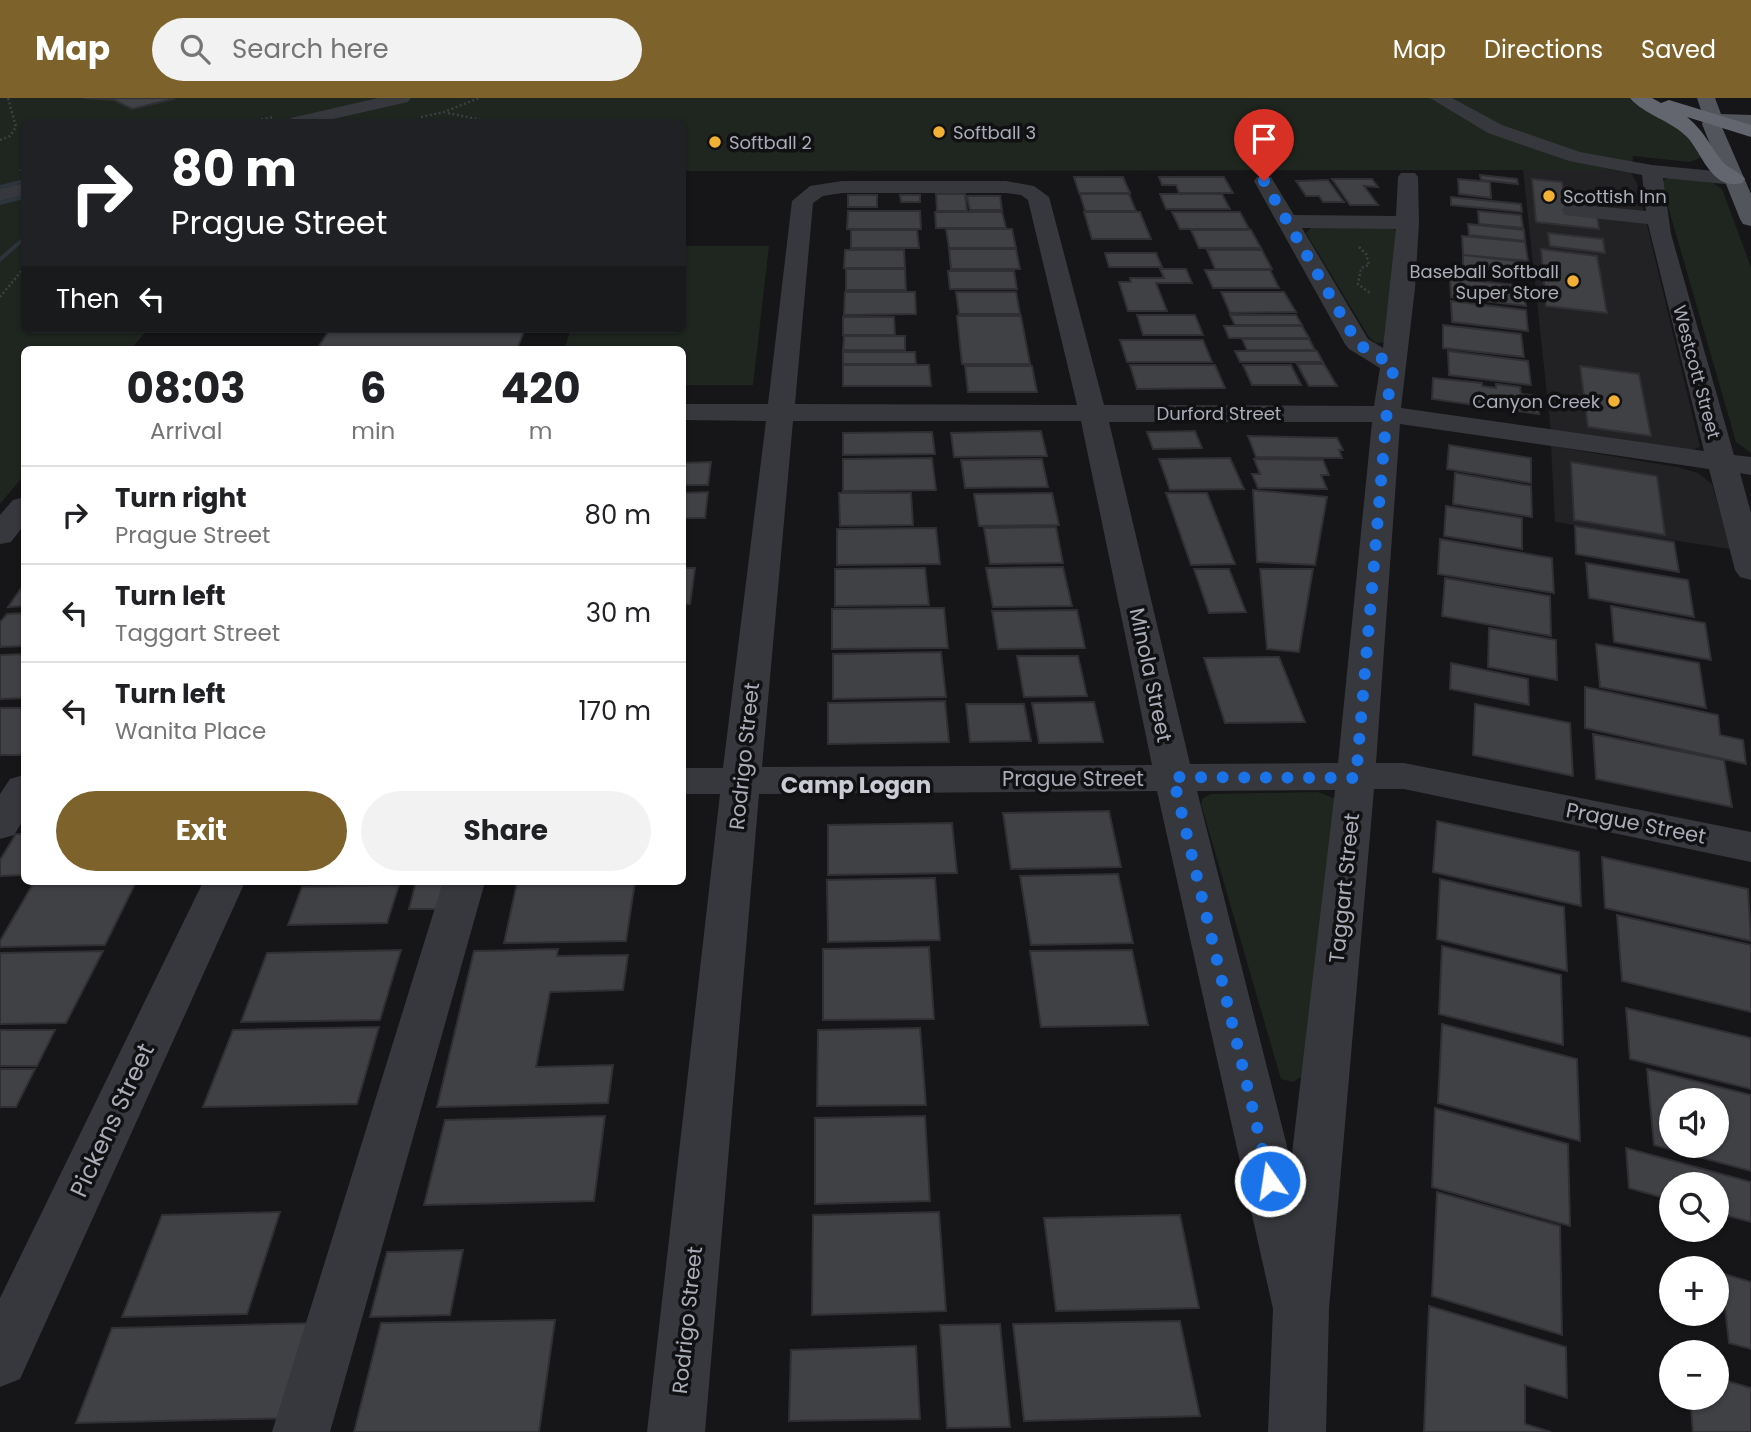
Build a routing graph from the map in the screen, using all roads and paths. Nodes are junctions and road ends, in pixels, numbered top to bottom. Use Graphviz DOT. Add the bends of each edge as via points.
graph roads {
  1 [pos="8,98"];
  2 [pos="402,98"];
  3 [pos="479,98"];
  4 [pos="1439,98"];
  5 [pos="1639,98"];
  6 [pos="1647,98"];
  7 [pos="1710,107"];
  8 [pos="311,119"];
  9 [pos="477,119"];
  10 [pos="1751,121"];
  11 [pos="1751,131"];
  12 [pos="0,140"];
  13 [pos="1550,148"];
  14 [pos="1716,167"];
  15 [pos="1652,171"];
  16 [pos="1408,177"];
  17 [pos="1264,181"];
  18 [pos="921,187"];
  19 [pos="21,190"];
  20 [pos="1743,192"];
  21 [pos="1632,194"];
  22 [pos="0,195"];
  23 [pos="1657,208"];
  24 [pos="1573,210"];
  25 [pos="1751,219"];
  26 [pos="1287,221"];
  27 [pos="1408,223"];
  28 [pos="21,272"];
  29 [pos="0,297"];
  30 [pos="1394,366"];
  31 [pos="781,411"];
  32 [pos="686,412"];
  33 [pos="1093,414"];
  34 [pos="1388,414"];
  35 [pos="1720,461"];
  36 [pos="1751,466"];
  37 [pos="21,510"];
  38 [pos="0,535"];
  39 [pos="1751,570"];
  40 [pos="1173,777"];
  41 [pos="1356,778"];
  42 [pos="741,780"];
  43 [pos="686,781"];
  44 [pos="0,784"];
  45 [pos="21,786"];
  46 [pos="21,791"];
  47 [pos="0,825"];
  48 [pos="1751,847"];
  49 [pos="223,885"];
  50 [pos="463,885"];
  51 [pos="1301,1309"];
  52 [pos="0,1359"];
  53 [pos="302,1432"];
  54 [pos="676,1432"];
  55 [pos="1297,1432"];
  1 -- 12 [label="path" via="16,127"];
  2 -- 8 [label="street"];
  3 -- 9 [label="path" via="448,113"];
  4 -- 13 [label="street" via="1494,129"];
  5 -- 14 [label="highway" via="1681,121 1698,137"];
  6 -- 7 [label="highway"];
  7 -- 10 [label="main road"];
  7 -- 11 [label="highway"];
  7 -- 20 [label="main road" via="1711,124"];
  13 -- 14 [label="street"];
  13 -- 15 [label="street"];
  14 -- 20 [label="highway"];
  15 -- 20 [label="street"];
  15 -- 23 [label="street, Westcott Street"];
  16 -- 27 [label="street, Taggart Street"];
  17 -- 26 [label="street"];
  18 -- 31 [label="street, Rodrigo Street" via="829,188 817,190 803,201"];
  18 -- 33 [label="street, Minola Street" via="1006,187 1038,197"];
  19 -- 22 [label="street"];
  20 -- 25 [label="main road"];
  21 -- 23 [label="street"];
  23 -- 24 [label="street"];
  23 -- 35 [label="street, Westcott Street"];
  26 -- 27 [label="street"];
  26 -- 30 [label="street" via="1358,344"];
  27 -- 30 [label="street, Taggart Street"];
  28 -- 29 [label="path"];
  30 -- 34 [label="street, Taggart Street"];
  31 -- 32 [label="street, Durford Street"];
  31 -- 33 [label="street, Durford Street"];
  31 -- 42 [label="street, Rodrigo Street"];
  33 -- 34 [label="street, Durford Street"];
  33 -- 40 [label="street, Minola Street"];
  34 -- 35 [label="street, Durford Street"];
  34 -- 41 [label="street, Taggart Street"];
  35 -- 36 [label="street, Durford Street"];
  35 -- 39 [label="street, Westcott Street"];
  37 -- 38 [label="street"];
  40 -- 41 [label="street, Prague Street"];
  40 -- 42 [label="street, Prague Street"];
  40 -- 51 [label="street, Minola Street"];
  41 -- 48 [label="street, Prague Street" via="1404,776"];
  41 -- 51 [label="street, Taggart Street"];
  42 -- 43 [label="street, Prague Street"];
  42 -- 54 [label="street, Rodrigo Street"];
  44 -- 45 [label="street"];
  46 -- 47 [label="street"];
  49 -- 52 [label="street, Pickens Street"];
  50 -- 53 [label="street"];
  51 -- 55 [label="street, Taggart Street"];
}
